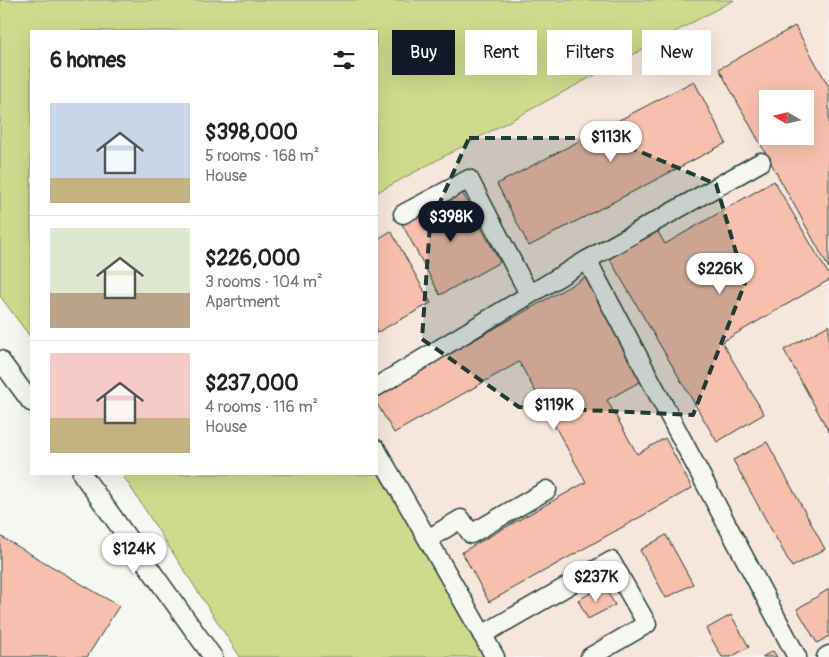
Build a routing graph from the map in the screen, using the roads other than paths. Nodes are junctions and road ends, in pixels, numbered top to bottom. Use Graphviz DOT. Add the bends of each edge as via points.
graph roads {
  1 [pos="761,162"];
  2 [pos="403,214"];
  3 [pos="586,260"];
  4 [pos="529,294"];
  5 [pos="0,360"];
  6 [pos="378,386"];
  7 [pos="30,401"];
  8 [pos="378,452"];
  9 [pos="83,475"];
  10 [pos="547,490"];
  11 [pos="428,539"];
  12 [pos="482,635"];
  13 [pos="213,657"];
  14 [pos="495,657"];
  15 [pos="590,657"];
  16 [pos="797,657"];
  1 -- 3 [label="street"];
  2 -- 4 [label="street" via="469,179"];
  3 -- 4 [label="street"];
  3 -- 16 [label="street"];
  4 -- 6 [label="street"];
  5 -- 7 [label="street"];
  8 -- 11 [label="street"];
  9 -- 13 [label="street"];
  10 -- 11 [label="street" via="471,534 461,519"];
  11 -- 12 [label="street"];
  12 -- 14 [label="street"];
  12 -- 15 [label="street" via="611,561 647,624"];
}
